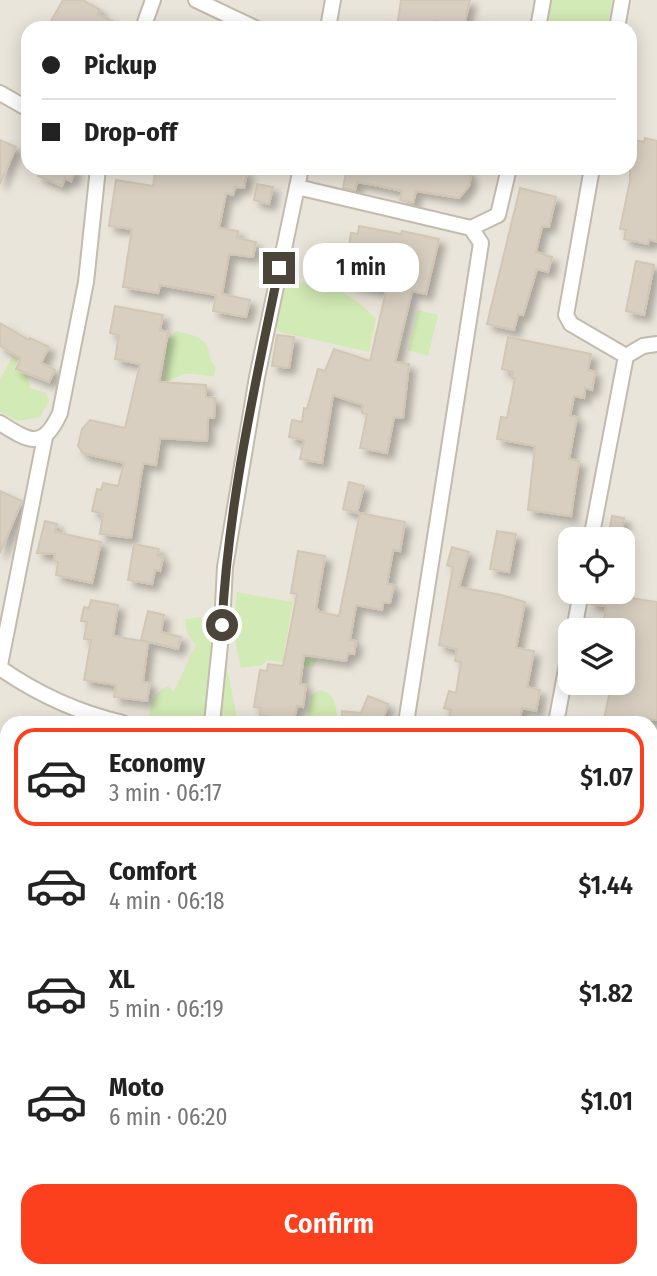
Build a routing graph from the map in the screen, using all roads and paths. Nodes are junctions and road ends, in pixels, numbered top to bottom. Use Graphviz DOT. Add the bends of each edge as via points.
graph roads {
  1 [pos="153,0"];
  2 [pos="196,0"];
  3 [pos="333,0"];
  4 [pos="543,0"];
  5 [pos="622,0"];
  6 [pos="146,21"];
  7 [pos="240,21"];
  8 [pos="329,21"];
  9 [pos="539,21"];
  10 [pos="618,21"];
  11 [pos="0,93"];
  12 [pos="21,105"];
  13 [pos="97,175"];
  14 [pos="299,175"];
  15 [pos="507,175"];
  16 [pos="591,175"];
  17 [pos="297,187"];
  18 [pos="471,228"];
  19 [pos="657,344"];
  20 [pos="626,356"];
  21 [pos="0,424"];
  22 [pos="45,437"];
  23 [pos="593,527"];
  24 [pos="0,666"];
  25 [pos="561,695"];
  26 [pos="100,716"];
  27 [pos="213,716"];
  28 [pos="407,716"];
  29 [pos="557,716"];
  1 -- 6 [label="street"];
  2 -- 7 [label="street"];
  3 -- 8 [label="street"];
  4 -- 9 [label="street"];
  5 -- 10 [label="street"];
  11 -- 12 [label="street"];
  13 -- 22 [label="street" via="86,282 60,413"];
  14 -- 17 [label="street"];
  15 -- 18 [label="street" via="498,215"];
  16 -- 20 [label="street" via="566,315 571,324"];
  17 -- 18 [label="street"];
  17 -- 27 [label="street" via="257,377 225,567"];
  18 -- 28 [label="street" via="481,243"];
  19 -- 20 [label="street"];
  20 -- 23 [label="street"];
  21 -- 22 [label="street" via="21,437"];
  22 -- 24 [label="street"];
  24 -- 26 [label="street" via="28,688"];
  25 -- 29 [label="street"];
}
